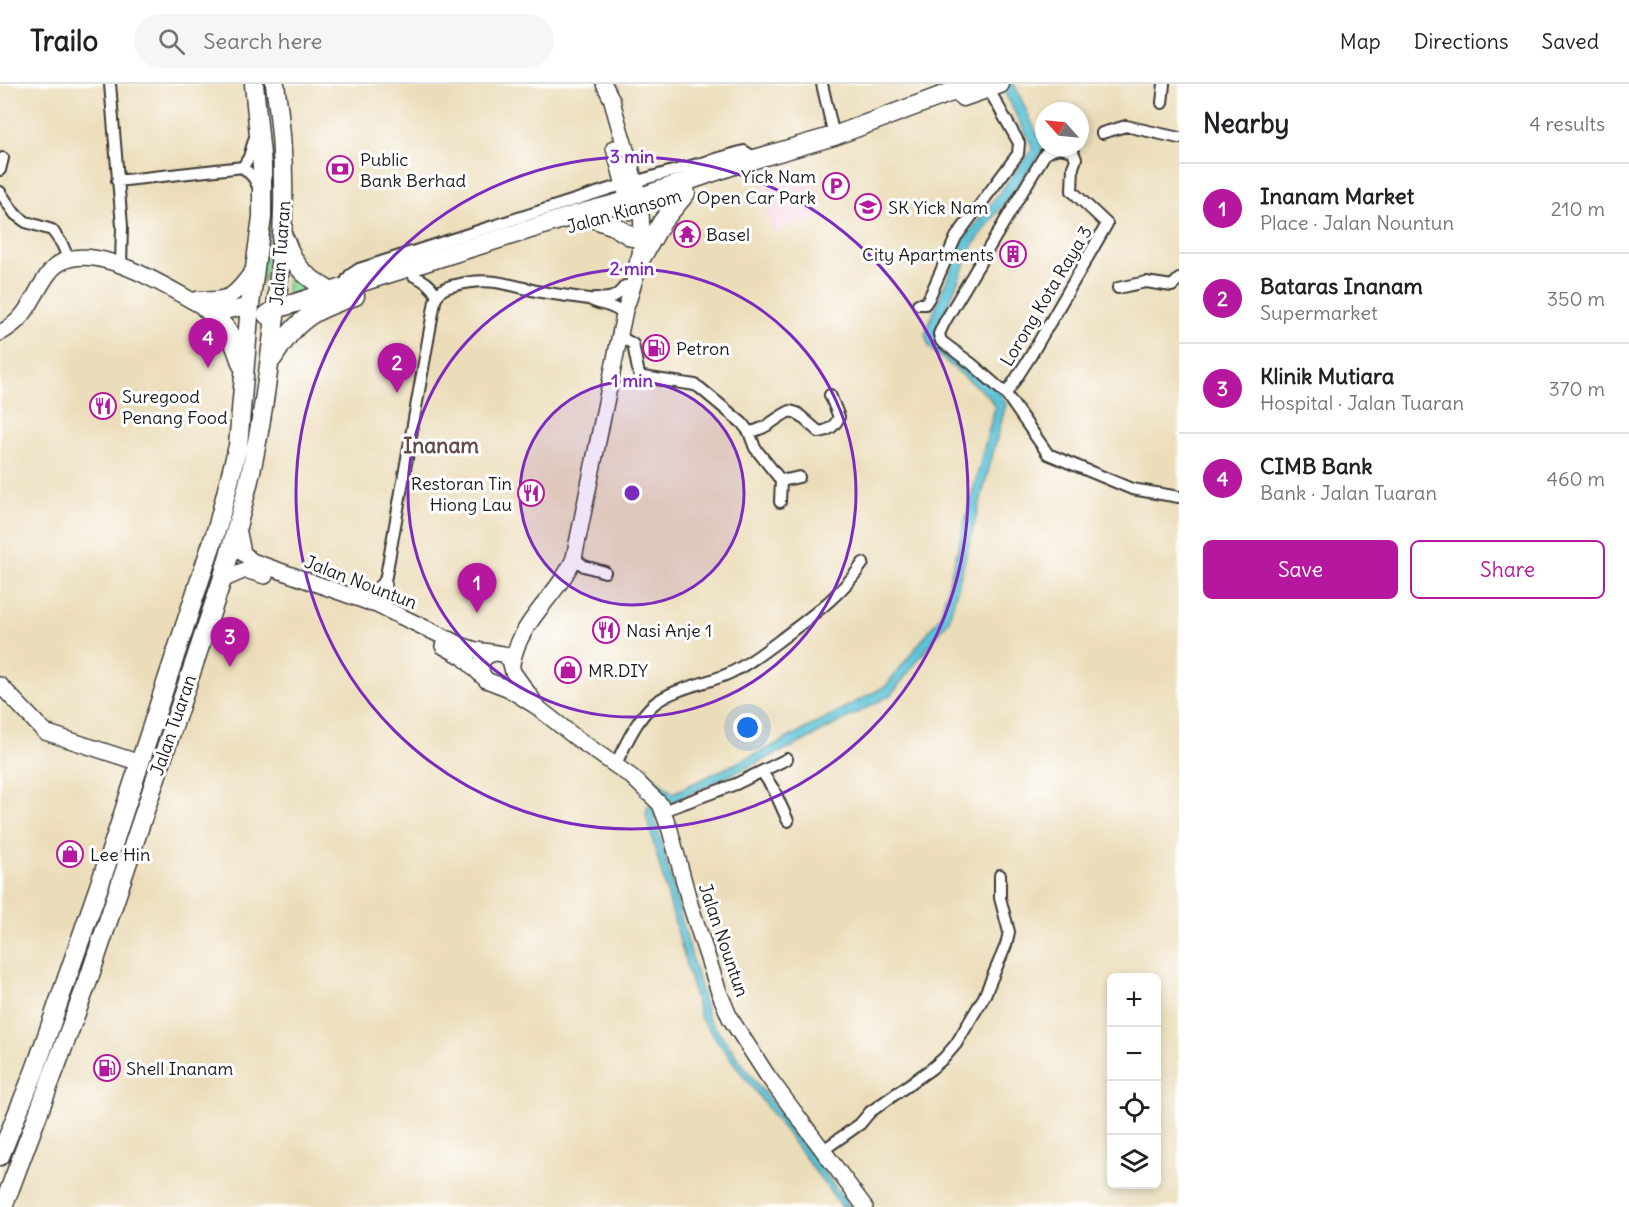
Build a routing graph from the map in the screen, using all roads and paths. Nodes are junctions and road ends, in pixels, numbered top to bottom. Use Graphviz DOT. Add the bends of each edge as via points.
graph roads {
  1 [pos="110,84"];
  2 [pos="254,84"];
  3 [pos="275,84"];
  4 [pos="280,84"];
  5 [pos="593,84"];
  6 [pos="604,84"];
  7 [pos="822,84"];
  8 [pos="1164,84"];
  9 [pos="989,85"];
  10 [pos="951,88"];
  11 [pos="278,103"];
  12 [pos="1162,103"];
  13 [pos="259,124"];
  14 [pos="1102,133"];
  15 [pos="834,136"];
  16 [pos="1179,138"];
  17 [pos="3,158"];
  18 [pos="243,167"];
  19 [pos="0,170"];
  20 [pos="117,180"];
  21 [pos="0,192"];
  22 [pos="262,193"];
  23 [pos="686,193"];
  24 [pos="633,197"];
  25 [pos="595,219"];
  26 [pos="283,235"];
  27 [pos="632,237"];
  28 [pos="68,258"];
  29 [pos="639,262"];
  30 [pos="121,265"];
  31 [pos="255,268"];
  32 [pos="414,276"];
  33 [pos="1179,279"];
  34 [pos="626,286"];
  35 [pos="1118,288"];
  36 [pos="335,291"];
  37 [pos="437,296"];
  38 [pos="186,298"];
  39 [pos="589,299"];
  40 [pos="918,304"];
  41 [pos="250,305"];
  42 [pos="204,307"];
  43 [pos="276,309"];
  44 [pos="619,311"];
  45 [pos="0,333"];
  46 [pos="619,338"];
  47 [pos="269,365"];
  48 [pos="245,375"];
  49 [pos="1006,394"];
  50 [pos="830,395"];
  51 [pos="749,432"];
  52 [pos="799,477"];
  53 [pos="781,480"];
  54 [pos="1179,497"];
  55 [pos="780,502"];
  56 [pos="238,525"];
  57 [pos="574,558"];
  58 [pos="863,562"];
  59 [pos="605,572"];
  60 [pos="222,580"];
  61 [pos="385,581"];
  62 [pos="340,593"];
  63 [pos="379,606"];
  64 [pos="395,613"];
  65 [pos="440,644"];
  66 [pos="497,653"];
  67 [pos="512,665"];
  68 [pos="489,680"];
  69 [pos="0,684"];
  70 [pos="537,707"];
  71 [pos="787,759"];
  72 [pos="140,763"];
  73 [pos="615,765"];
  74 [pos="762,772"];
  75 [pos="664,812"];
  76 [pos="788,821"];
  77 [pos="1000,875"];
  78 [pos="822,1151"];
  79 [pos="0,1156"];
  80 [pos="3,1207"];
  81 [pos="865,1207"];
  1 -- 20 [label="street"];
  2 -- 13 [label="main road, Jalan Tuaran"];
  3 -- 11 [label="main road, Jalan Tuaran"];
  4 -- 11 [label="main road"];
  5 -- 24 [label="street"];
  6 -- 24 [label="street" via="612,100"];
  7 -- 15 [label="street"];
  8 -- 12 [label="street"];
  9 -- 10 [label="main road, Jalan Kiansom"];
  9 -- 23 [label="main road, Jalan Kiansom" via="822,149"];
  9 -- 40 [label="street" via="1019,142 1018,154 957,237 929,298 925,304"];
  10 -- 15 [label="main road, Jalan Kiansom"];
  11 -- 26 [label="main road, Jalan Tuaran" via="284,154"];
  13 -- 18 [label="street"];
  13 -- 22 [label="main road, Jalan Tuaran"];
  14 -- 16 [label="street" via="1126,126"];
  15 -- 24 [label="main road, Jalan Kiansom"];
  17 -- 19 [label="street"];
  18 -- 20 [label="street"];
  18 -- 22 [label="street"];
  20 -- 30 [label="street" via="123,240"];
  21 -- 28 [label="street" via="15,214 52,230"];
  22 -- 31 [label="main road, Jalan Tuaran"];
  23 -- 24 [label="main road, Jalan Kiansom"];
  23 -- 29 [label="main road" via="662,222"];
  24 -- 25 [label="main road, Jalan Kiansom"];
  24 -- 27 [label="street"];
  24 -- 29 [label="street"];
  24 -- 36 [label="main road, Jalan Kiansom"];
  25 -- 27 [label="main road"];
  25 -- 32 [label="main road, Jalan Kiansom"];
  26 -- 36 [label="main road" via="292,259 304,275"];
  26 -- 41 [label="main road" via="262,291"];
  26 -- 43 [label="main road, Jalan Tuaran"];
  27 -- 34 [label="street"];
  28 -- 30 [label="street"];
  28 -- 45 [label="street" via="55,265 21,319"];
  29 -- 46 [label="street"];
  30 -- 38 [label="street"];
  31 -- 38 [label="street" via="229,298"];
  31 -- 41 [label="main road, Jalan Tuaran"];
  32 -- 37 [label="street" via="432,287"];
  32 -- 47 [label="main road, Jalan Kiansom" via="305,317 285,337"];
  33 -- 35 [label="street" via="1172,286 1146,282"];
  34 -- 39 [label="street" via="612,298"];
  34 -- 44 [label="street"];
  36 -- 43 [label="main road, Jalan Kiansom"];
  37 -- 39 [label="street" via="447,287 480,280"];
  37 -- 61 [label="street"];
  38 -- 42 [label="street"];
  39 -- 44 [label="street"];
  41 -- 42 [label="street" via="227,312"];
  41 -- 48 [label="main road, Jalan Tuaran"];
  42 -- 48 [label="main road" via="232,336"];
  43 -- 47 [label="main road, Jalan Tuaran"];
  43 -- 48 [label="main road" via="255,333"];
  44 -- 66 [label="street" via="570,557 529,617"];
  46 -- 51 [label="street" via="633,344 639,375 695,385"];
  46 -- 57 [label="street"];
  47 -- 56 [label="main road, Jalan Tuaran"];
  48 -- 72 [label="main road, Jalan Tuaran" via="238,446 218,525"];
  49 -- 49 [label="street, Lorong Kota Raya 3" via="1107,224 1072,191 1076,159 1073,152 1063,148 1045,154 939,334 941,341"];
  49 -- 54 [label="street" via="1048,454 1132,489"];
  50 -- 51 [label="street" via="839,417 825,431 819,432 790,411 760,431"];
  51 -- 53 [label="street" via="755,448"];
  52 -- 53 [label="street"];
  53 -- 55 [label="street"];
  56 -- 60 [label="main road, Jalan Tuaran"];
  56 -- 62 [label="street, Jalan Nountun" via="243,553 252,561"];
  57 -- 59 [label="street" via="584,566"];
  57 -- 67 [label="street" via="531,619 514,652"];
  58 -- 73 [label="street" via="853,578 817,612 747,665 655,703 641,718"];
  60 -- 65 [label="street, Jalan Nountun" via="245,570 361,609"];
  60 -- 80 [label="main road, Jalan Tuaran" via="86,988"];
  61 -- 62 [label="street" via="372,595"];
  61 -- 63 [label="street"];
  61 -- 64 [label="street"];
  62 -- 63 [label="street, Jalan Nountun"];
  63 -- 64 [label="street, Jalan Nountun"];
  63 -- 65 [label="street" via="381,611"];
  64 -- 66 [label="street, Jalan Nountun" via="461,645"];
  65 -- 68 [label="street, Jalan Nountun" via="463,657"];
  66 -- 67 [label="street, Jalan Nountun" via="507,656"];
  66 -- 68 [label="street" via="482,662"];
  67 -- 68 [label="street" via="508,679"];
  67 -- 70 [label="street, Jalan Nountun"];
  68 -- 70 [label="street, Jalan Nountun"];
  69 -- 72 [label="street" via="45,732"];
  70 -- 73 [label="street, Jalan Nountun"];
  71 -- 74 [label="street"];
  72 -- 79 [label="main road, Jalan Tuaran" via="64,991"];
  73 -- 75 [label="street, Jalan Nountun" via="655,798"];
  74 -- 75 [label="street"];
  74 -- 76 [label="street"];
  75 -- 78 [label="street, Jalan Nountun" via="690,904 730,1018"];
  77 -- 78 [label="street" via="999,898 1009,932 1006,945 984,997 956,1044"];
  78 -- 81 [label="street, Jalan Nountun"];
}
